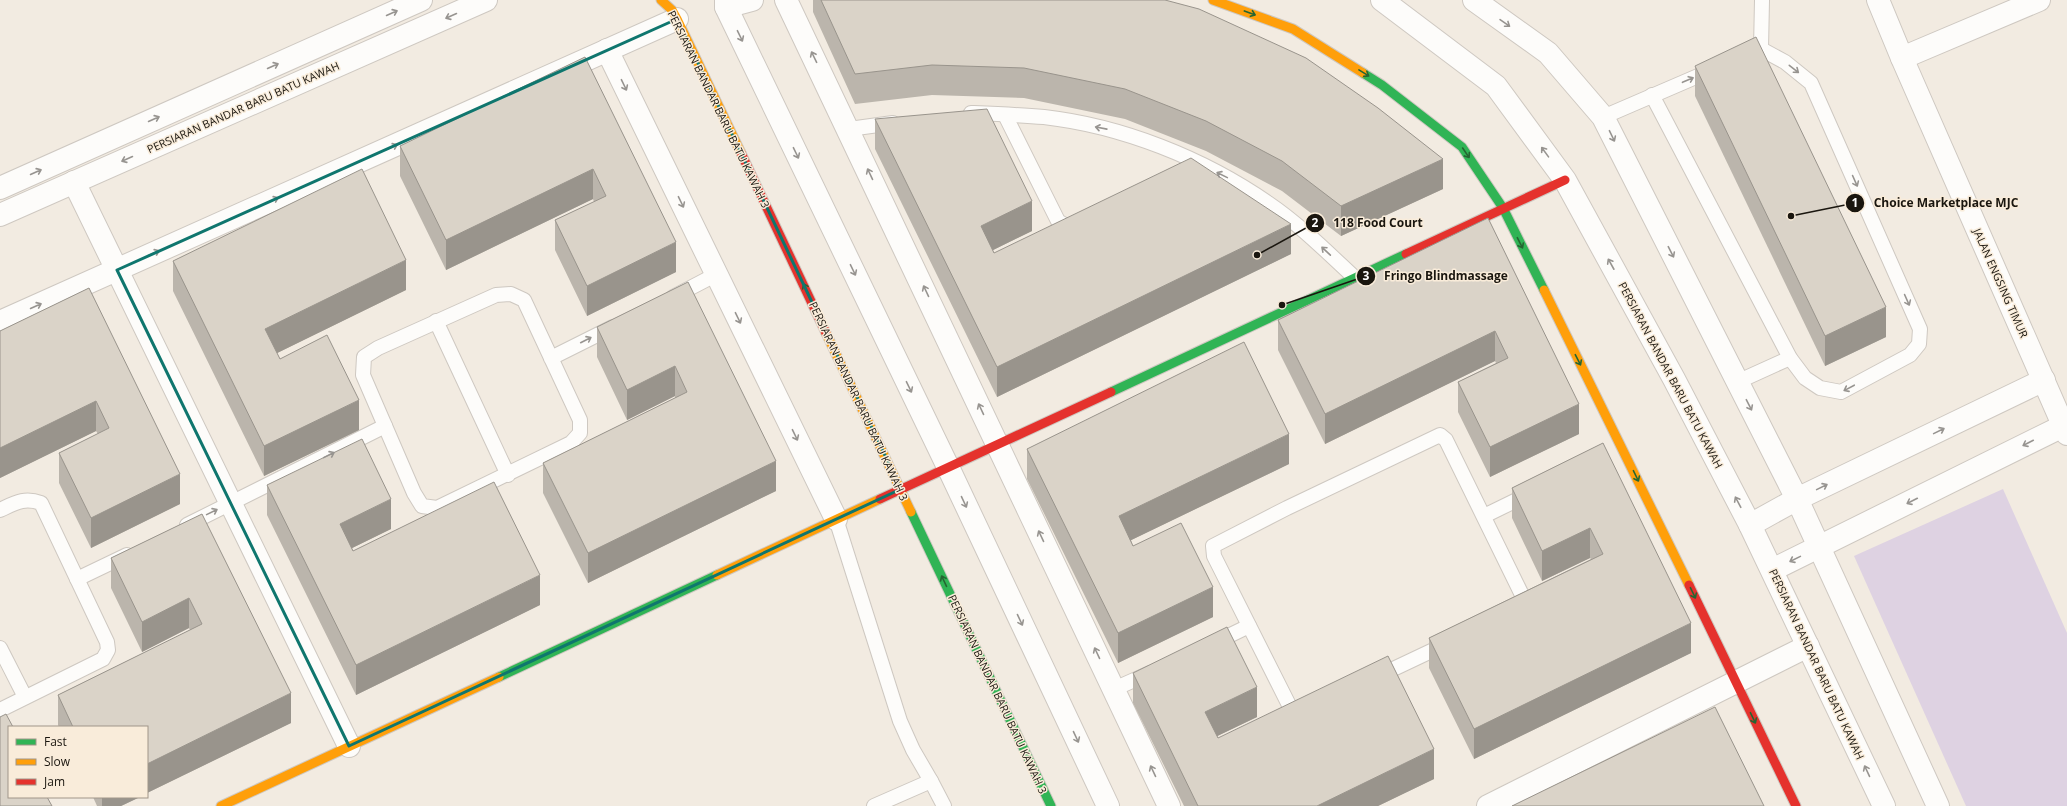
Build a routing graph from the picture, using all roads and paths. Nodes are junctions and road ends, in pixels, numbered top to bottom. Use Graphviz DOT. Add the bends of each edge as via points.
graph roads {
  1 [pos="421,0"];
  2 [pos="486,0"];
  3 [pos="662,0"];
  4 [pos="752,0"];
  5 [pos="786,0"];
  6 [pos="1213,0"];
  7 [pos="1382,0"];
  8 [pos="1474,0"];
  9 [pos="1762,0"];
  10 [pos="1878,0"];
  11 [pos="2039,0"];
  12 [pos="726,3"];
  13 [pos="677,19"];
  14 [pos="1761,49"];
  15 [pos="607,50"];
  16 [pos="1746,55"];
  17 [pos="1902,58"];
  18 [pos="1724,64"];
  19 [pos="1652,95"];
  20 [pos="961,113"];
  21 [pos="1005,115"];
  22 [pos="1603,117"];
  23 [pos="908,120"];
  24 [pos="849,129"];
  25 [pos="1202,165"];
  26 [pos="1188,172"];
  27 [pos="1565,180"];
  28 [pos="74,182"];
  29 [pos="0,188"];
  30 [pos="1503,208"];
  31 [pos="0,215"];
  32 [pos="1090,218"];
  33 [pos="117,270"];
  34 [pos="717,274"];
  35 [pos="1355,278"];
  36 [pos="658,305"];
  37 [pos="436,321"];
  38 [pos="0,322"];
  39 [pos="622,322"];
  40 [pos="551,358"];
  41 [pos="1790,358"];
  42 [pos="2044,380"];
  43 [pos="1737,382"];
  44 [pos="386,426"];
  45 [pos="2065,430"];
  46 [pos="998,444"];
  47 [pos="1622,448"];
  48 [pos="1609,455"];
  49 [pos="948,467"];
  50 [pos="508,475"];
  51 [pos="901,489"];
  52 [pos="1540,489"];
  53 [pos="1797,499"];
  54 [pos="230,504"];
  55 [pos="0,510"];
  56 [pos="1484,516"];
  57 [pos="836,519"];
  58 [pos="1750,525"];
  59 [pos="175,531"];
  60 [pos="1820,547"];
  61 [pos="140,548"];
  62 [pos="1772,570"];
  63 [pos="77,580"];
  64 [pos="1249,626"];
  65 [pos="1808,646"];
  66 [pos="0,648"];
  67 [pos="1200,649"];
  68 [pos="1164,666"];
  69 [pos="1736,683"];
  70 [pos="1114,690"];
  71 [pos="25,697"];
  72 [pos="0,710"];
  73 [pos="349,746"];
  74 [pos="930,781"];
  75 [pos="221,806"];
  76 [pos="874,806"];
  77 [pos="944,806"];
  78 [pos="1051,806"];
  79 [pos="1108,806"];
  80 [pos="1169,806"];
  81 [pos="1488,806"];
  82 [pos="1796,806"];
  83 [pos="1884,806"];
  84 [pos="1938,806"];
  29 -- 1 [label="street, one-way"];
  2 -- 28 [label="street, PERSIARAN BANDAR BARU BATU KAWAH, one-way"];
  3 -- 13 [label="street, PERSIARAN BANDAR BARU BATU KAWAH 3"];
  4 -- 12 [label="street"];
  24 -- 5 [label="street, one-way"];
  6 -- 30 [label="street, one-way" via="1293,29 1382,85 1462,147"];
  27 -- 7 [label="street, PERSIARAN BANDAR BARU BATU KAWAH, one-way" via="1496,86"];
  8 -- 22 [label="street, one-way" via="1548,53"];
  9 -- 14 [label="lane"];
  10 -- 17 [label="street, JALAN ENGSING TIMUR"];
  11 -- 17 [label="street"];
  12 -- 49 [label="street, one-way"];
  13 -- 15 [label="street"];
  51 -- 13 [label="street, PERSIARAN BANDAR BARU BATU KAWAH 3, one-way"];
  14 -- 16 [label="lane"];
  14 -- 41 [label="lane, one-way" via="1785,62 1811,83 1920,328 1919,344 1910,356 1841,392 1820,388 1805,378"];
  33 -- 15 [label="street, one-way"];
  15 -- 34 [label="street, one-way"];
  17 -- 42 [label="street, JALAN ENGSING TIMUR"];
  19 -- 18 [label="lane, one-way"];
  19 -- 22 [label="lane"];
  19 -- 41 [label="lane"];
  20 -- 21 [label="lane"];
  25 -- 21 [label="lane, one-way" via="1182,155 1111,130 1044,118"];
  21 -- 32 [label="lane" via="1058,220 1066,226"];
  22 -- 43 [label="street, one-way"];
  23 -- 24 [label="lane"];
  46 -- 24 [label="street, one-way"];
  25 -- 26 [label="lane"];
  35 -- 25 [label="lane, one-way" via="1305,231 1268,203 1229,178"];
  27 -- 30 [label="street"];
  58 -- 27 [label="street, PERSIARAN BANDAR BARU BATU KAWAH, one-way" via="1674,379"];
  28 -- 31 [label="street, PERSIARAN BANDAR BARU BATU KAWAH"];
  28 -- 33 [label="street"];
  30 -- 35 [label="street"];
  30 -- 47 [label="street, one-way"];
  38 -- 33 [label="street, one-way"];
  33 -- 54 [label="street"];
  34 -- 36 [label="lane"];
  34 -- 57 [label="street, one-way"];
  35 -- 46 [label="street"];
  37 -- 40 [label="lane" via="496,295 511,294 524,300"];
  37 -- 44 [label="lane" via="364,357 363,375"];
  37 -- 50 [label="lane"];
  40 -- 39 [label="lane, one-way"];
  40 -- 50 [label="lane" via="580,420 580,433 571,443"];
  41 -- 43 [label="lane"];
  42 -- 45 [label="street, JALAN ENGSING TIMUR"];
  53 -- 42 [label="street, one-way"];
  43 -- 53 [label="street, one-way"];
  44 -- 50 [label="lane" via="422,506 437,508"];
  54 -- 44 [label="lane, one-way"];
  45 -- 60 [label="street, one-way"];
  46 -- 49 [label="street"];
  70 -- 46 [label="street, one-way"];
  47 -- 48 [label="lane"];
  47 -- 69 [label="street, one-way"];
  49 -- 51 [label="street"];
  49 -- 79 [label="street, one-way"];
  51 -- 57 [label="street"];
  78 -- 51 [label="street, PERSIARAN BANDAR BARU BATU KAWAH 3, one-way"];
  52 -- 56 [label="lane"];
  53 -- 58 [label="street"];
  53 -- 60 [label="street"];
  59 -- 54 [label="lane, one-way"];
  54 -- 73 [label="street"];
  55 -- 63 [label="lane" via="30,499 40,503"];
  56 -- 64 [label="lane" via="1446,440 1440,435 1432,437 1213,546 1214,556"];
  56 -- 64 [label="lane" via="1522,597 1523,605 1520,610 1370,680 1304,714 1296,714 1291,709"];
  57 -- 73 [label="street"];
  57 -- 74 [label="lane" via="900,721"];
  58 -- 62 [label="street, PERSIARAN BANDAR BARU BATU KAWAH"];
  60 -- 62 [label="street, one-way"];
  60 -- 84 [label="street"];
  61 -- 63 [label="lane"];
  62 -- 65 [label="street, PERSIARAN BANDAR BARU BATU KAWAH"];
  63 -- 71 [label="lane" via="107,642 108,650 103,659"];
  64 -- 67 [label="lane"];
  65 -- 69 [label="street"];
  83 -- 65 [label="street, PERSIARAN BANDAR BARU BATU KAWAH, one-way"];
  66 -- 71 [label="lane"];
  68 -- 70 [label="lane"];
  69 -- 81 [label="street"];
  69 -- 82 [label="street, one-way"];
  80 -- 70 [label="street, one-way"];
  71 -- 72 [label="lane"];
  73 -- 75 [label="street"];
  74 -- 76 [label="lane"];
  74 -- 77 [label="lane"];
}
